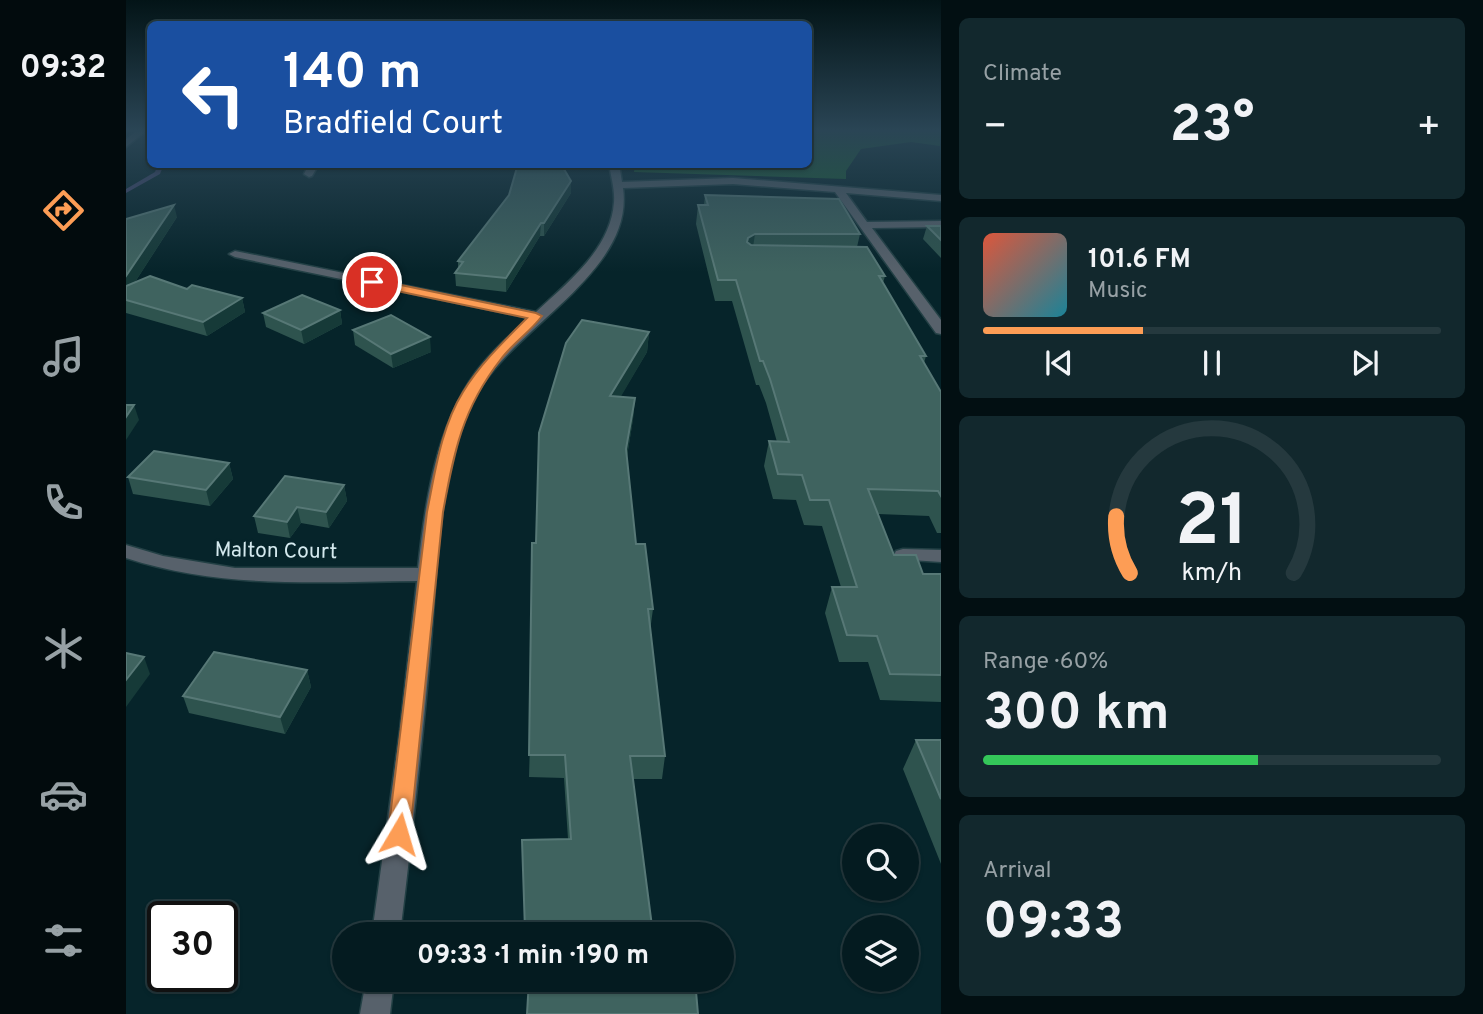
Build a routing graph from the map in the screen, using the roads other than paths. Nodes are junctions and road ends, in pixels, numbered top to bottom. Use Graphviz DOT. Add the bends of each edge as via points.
graph roads {
  1 [pos="616,177"];
  2 [pos="617,185"];
  3 [pos="837,188"];
  4 [pos="940,198"];
  5 [pos="940,224"];
  6 [pos="866,225"];
  7 [pos="236,254"];
  8 [pos="878,261"];
  9 [pos="892,261"];
  10 [pos="536,316"];
  11 [pos="940,330"];
  12 [pos="126,551"];
  13 [pos="902,555"];
  14 [pos="940,556"];
  15 [pos="428,574"];
  16 [pos="388,922"];
  17 [pos="378,992"];
  18 [pos="375,1014"];
  1 -- 2 [label="street"];
  2 -- 3 [label="street" via="733,181"];
  2 -- 10 [label="street" via="619,207 608,241 589,267"];
  3 -- 4 [label="street"];
  3 -- 6 [label="street"];
  5 -- 6 [label="street"];
  6 -- 9 [label="street"];
  7 -- 10 [label="street"];
  8 -- 9 [label="street"];
  9 -- 11 [label="street"];
  10 -- 15 [label="street" via="498,354 469,394 455,425 437,501"];
  12 -- 15 [label="street, Malton Court" via="186,569 230,574"];
  13 -- 14 [label="street"];
  15 -- 16 [label="street"];
  17 -- 18 [label="street"];
}
